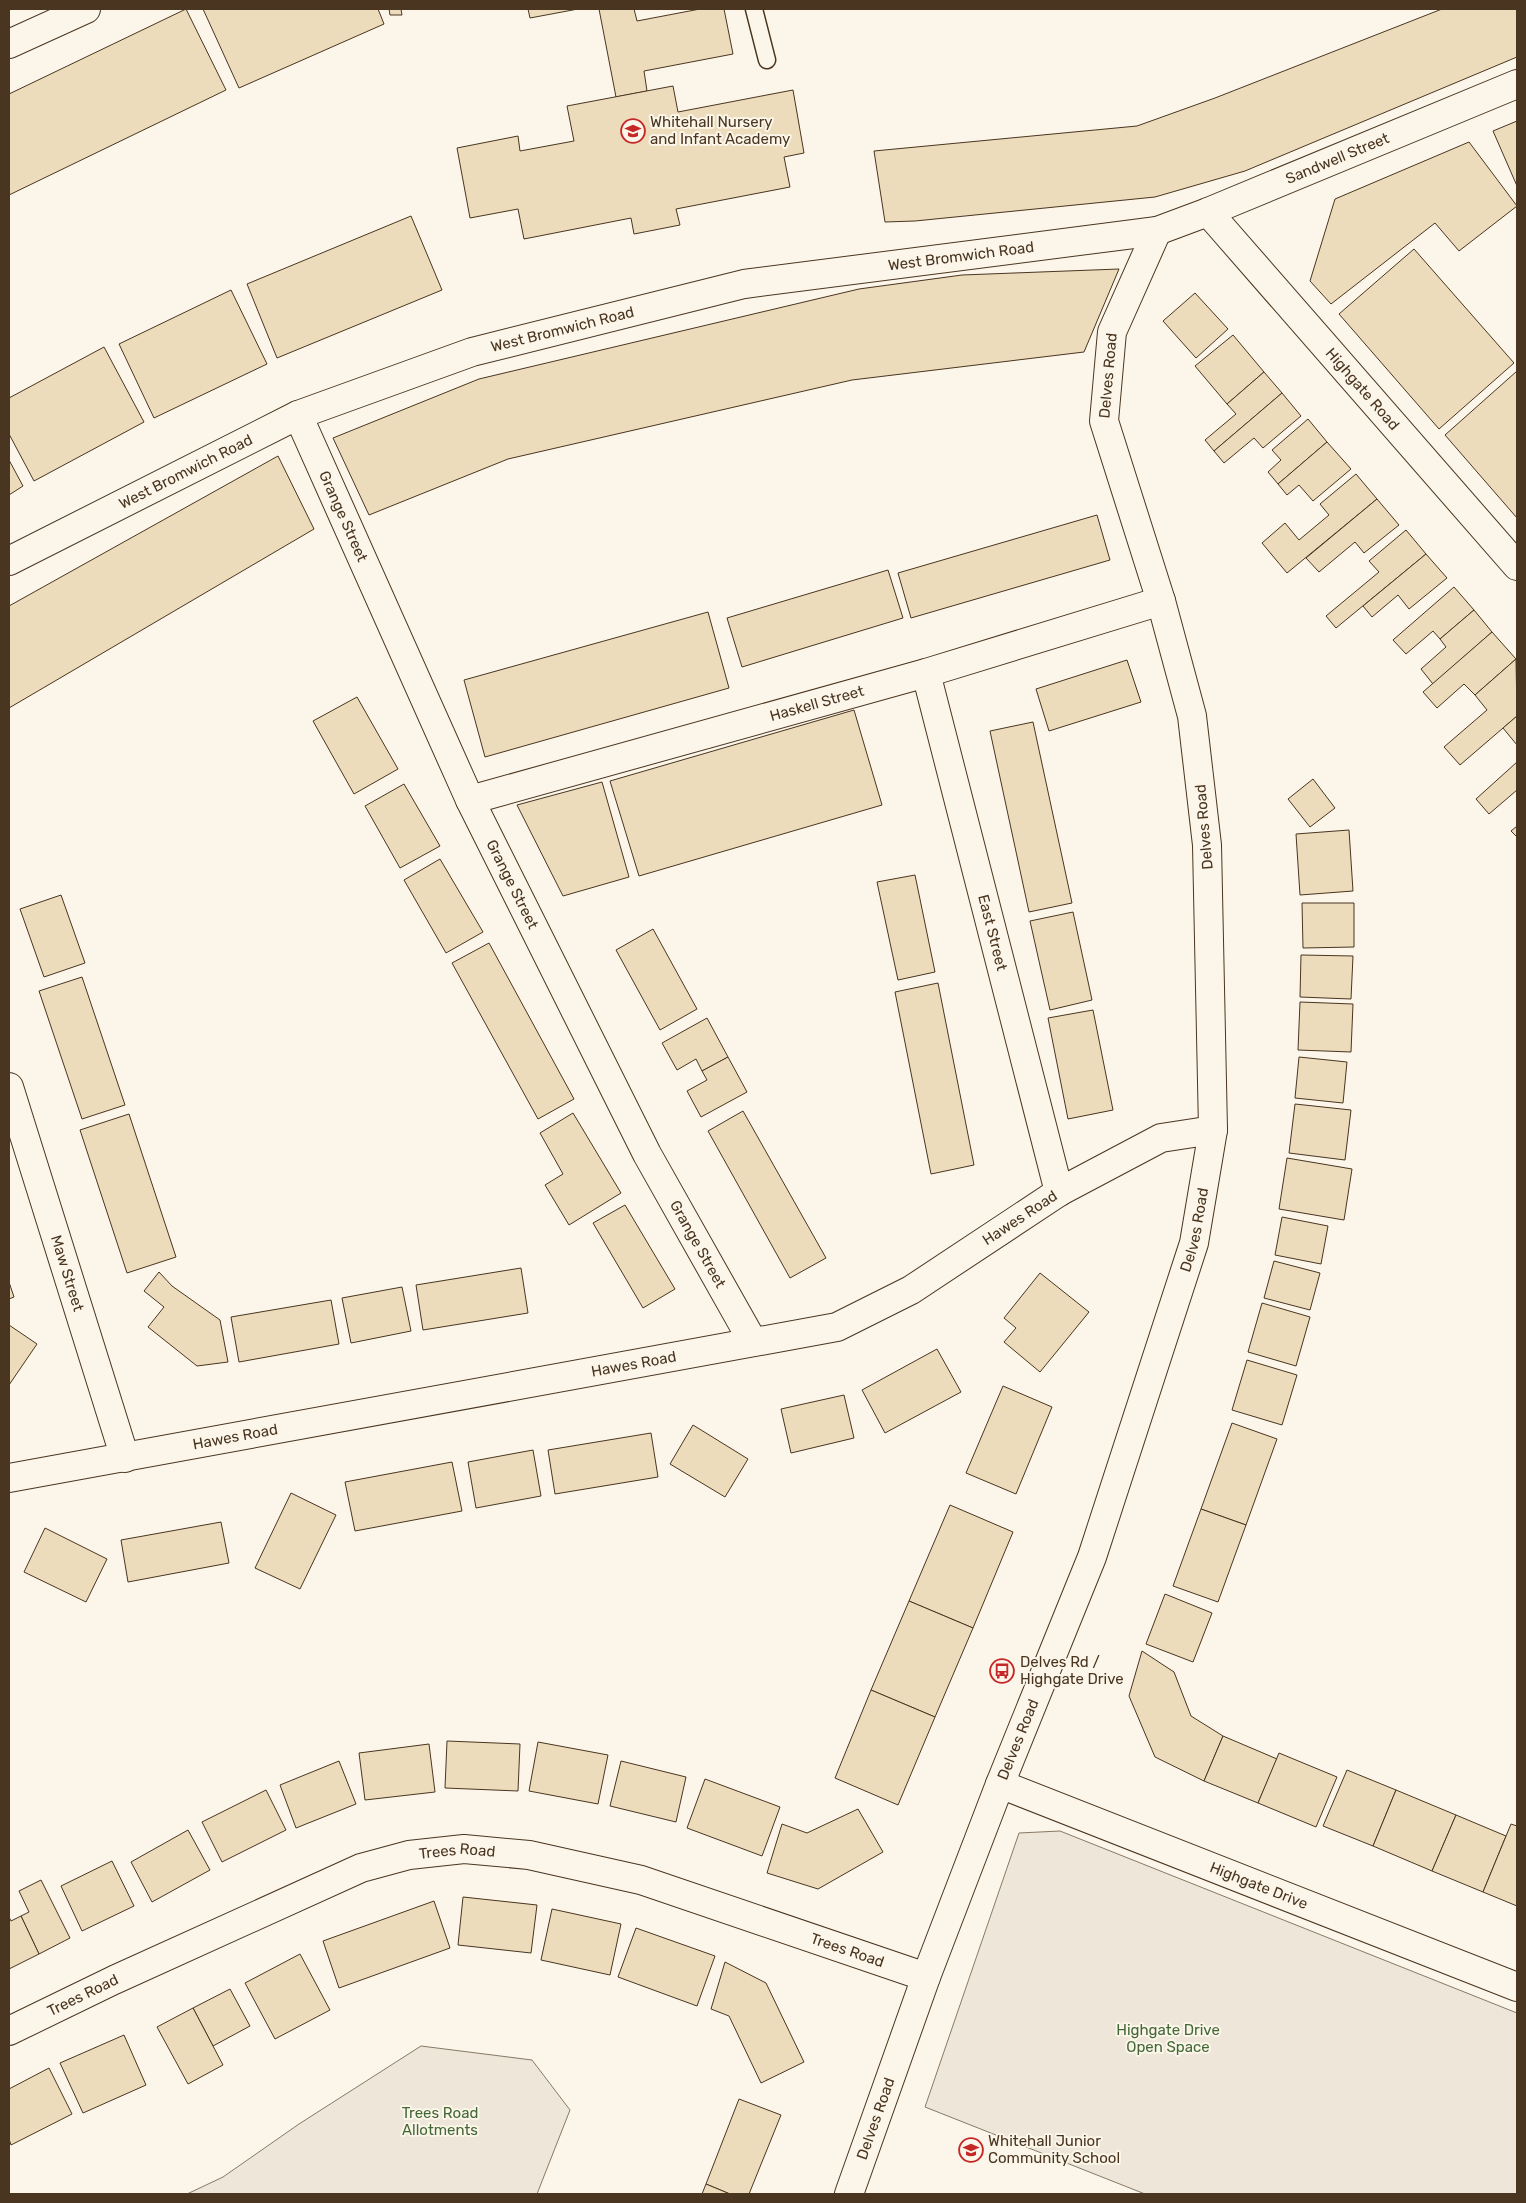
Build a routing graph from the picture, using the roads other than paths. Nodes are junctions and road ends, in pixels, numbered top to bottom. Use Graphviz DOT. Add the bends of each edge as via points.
graph roads {
  1 [pos="86,9"];
  2 [pos="754,9"];
  3 [pos="9,44"];
  4 [pos="766,60"];
  5 [pos="1517,84"];
  6 [pos="1208,212"];
  7 [pos="1157,230"];
  8 [pos="298,415"];
  9 [pos="9,561"];
  10 [pos="1517,566"];
  11 [pos="1161,601"];
  12 [pos="926,673"];
  13 [pos="470,800"];
  14 [pos="9,1087"];
  15 [pos="1213,1130"];
  16 [pos="1059,1192"];
  17 [pos="753,1342"];
  18 [pos="125,1458"];
  19 [pos="9,1478"];
  20 [pos="1000,1784"];
  21 [pos="926,1977"];
  22 [pos="1517,1988"];
  23 [pos="9,2031"];
  24 [pos="849,2194"];
  1 -- 3 [label="street"];
  2 -- 4 [label="lane"];
  5 -- 6 [label="street, Sandwell Street"];
  6 -- 7 [label="street, Sandwell Street"];
  6 -- 10 [label="street, Highgate Road"];
  7 -- 8 [label="street, West Bromwich Road" via="744,284 472,352"];
  7 -- 11 [label="street, Delves Road" via="1112,332 1104,421"];
  8 -- 9 [label="street, West Bromwich Road"];
  8 -- 13 [label="street, Grange Street"];
  11 -- 12 [label="street, Haskell Street"];
  11 -- 15 [label="street, Delves Road" via="1192,716 1207,845"];
  12 -- 13 [label="street, Haskell Street"];
  12 -- 16 [label="street, East Street"];
  13 -- 17 [label="street, Grange Street" via="647,1154"];
  14 -- 18 [label="street, Maw Street"];
  15 -- 16 [label="street, Hawes Road" via="1161,1138"];
  15 -- 20 [label="street, Delves Road" via="1194,1243 1096,1548"];
  16 -- 17 [label="street, Hawes Road" via="911,1290 837,1327"];
  17 -- 18 [label="street, Hawes Road"];
  18 -- 19 [label="street, Hawes Road"];
  20 -- 21 [label="street, Delves Road"];
  20 -- 22 [label="street, Highgate Drive"];
  21 -- 23 [label="street, Trees Road" via="641,1880 529,1855 464,1849 408,1854 361,1868"];
  21 -- 24 [label="street, Delves Road"];
}
